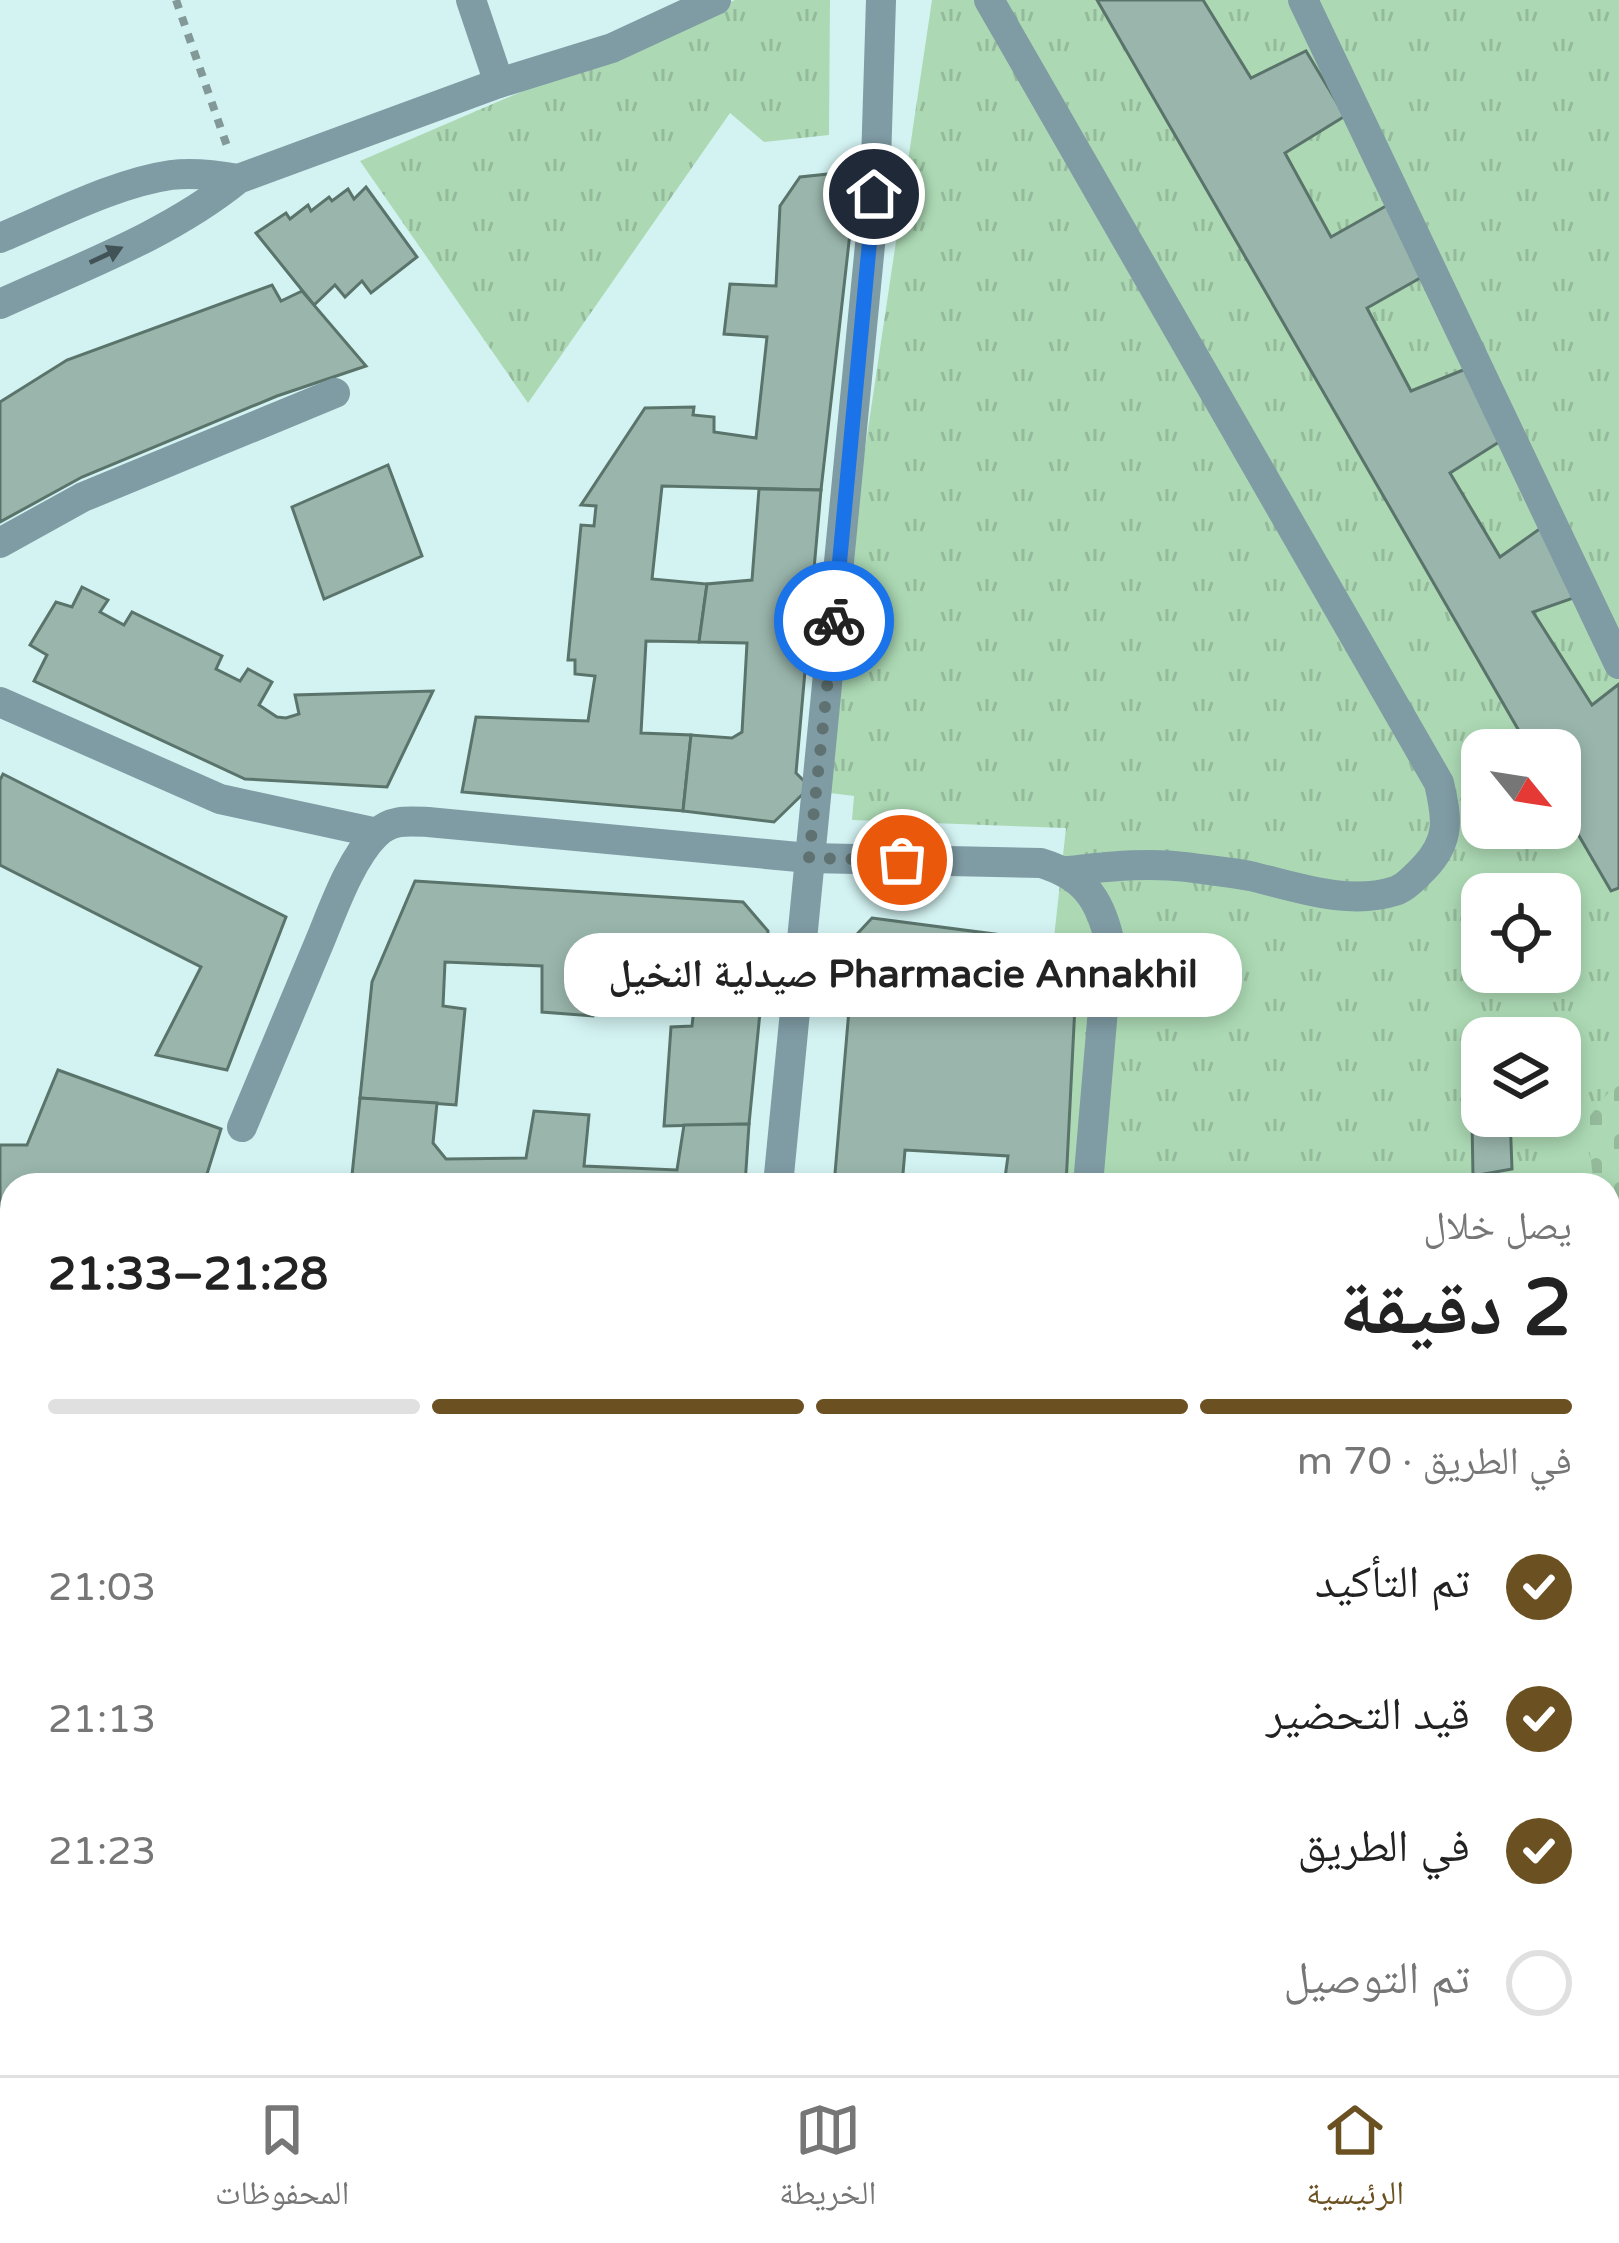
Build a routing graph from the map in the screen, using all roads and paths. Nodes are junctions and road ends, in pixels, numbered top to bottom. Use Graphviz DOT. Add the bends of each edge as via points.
graph roads {
  1 [pos="176,0"];
  2 [pos="471,0"];
  3 [pos="716,0"];
  4 [pos="881,0"];
  5 [pos="989,0"];
  6 [pos="1303,0"];
  7 [pos="499,83"];
  8 [pos="238,178"];
  9 [pos="0,238"];
  10 [pos="0,304"];
  11 [pos="335,393"];
  12 [pos="0,543"];
  13 [pos="1619,664"];
  14 [pos="0,702"];
  15 [pos="377,833"];
  16 [pos="809,858"];
  17 [pos="1066,871"];
  18 [pos="242,1127"];
  19 [pos="779,1173"];
  20 [pos="1089,1173"];
  1 -- 8 [label="path"];
  2 -- 7 [label="street"];
  3 -- 7 [label="street" via="612,48"];
  4 -- 16 [label="street" via="873,216"];
  5 -- 17 [label="street" via="1439,784 1447,818 1426,866 1400,890 1364,896 1178,866"];
  6 -- 13 [label="street"];
  7 -- 8 [label="street"];
  8 -- 9 [label="street" via="143,180"];
  10 -- 8 [label="street, one-way" via="170,225"];
  11 -- 12 [label="street" via="82,497"];
  14 -- 15 [label="street" via="220,799"];
  15 -- 16 [label="street" via="412,821"];
  15 -- 18 [label="street" via="339,896"];
  16 -- 17 [label="street" via="1041,863"];
  16 -- 19 [label="street"];
  17 -- 20 [label="street" via="1088,890 1109,939"];
}
